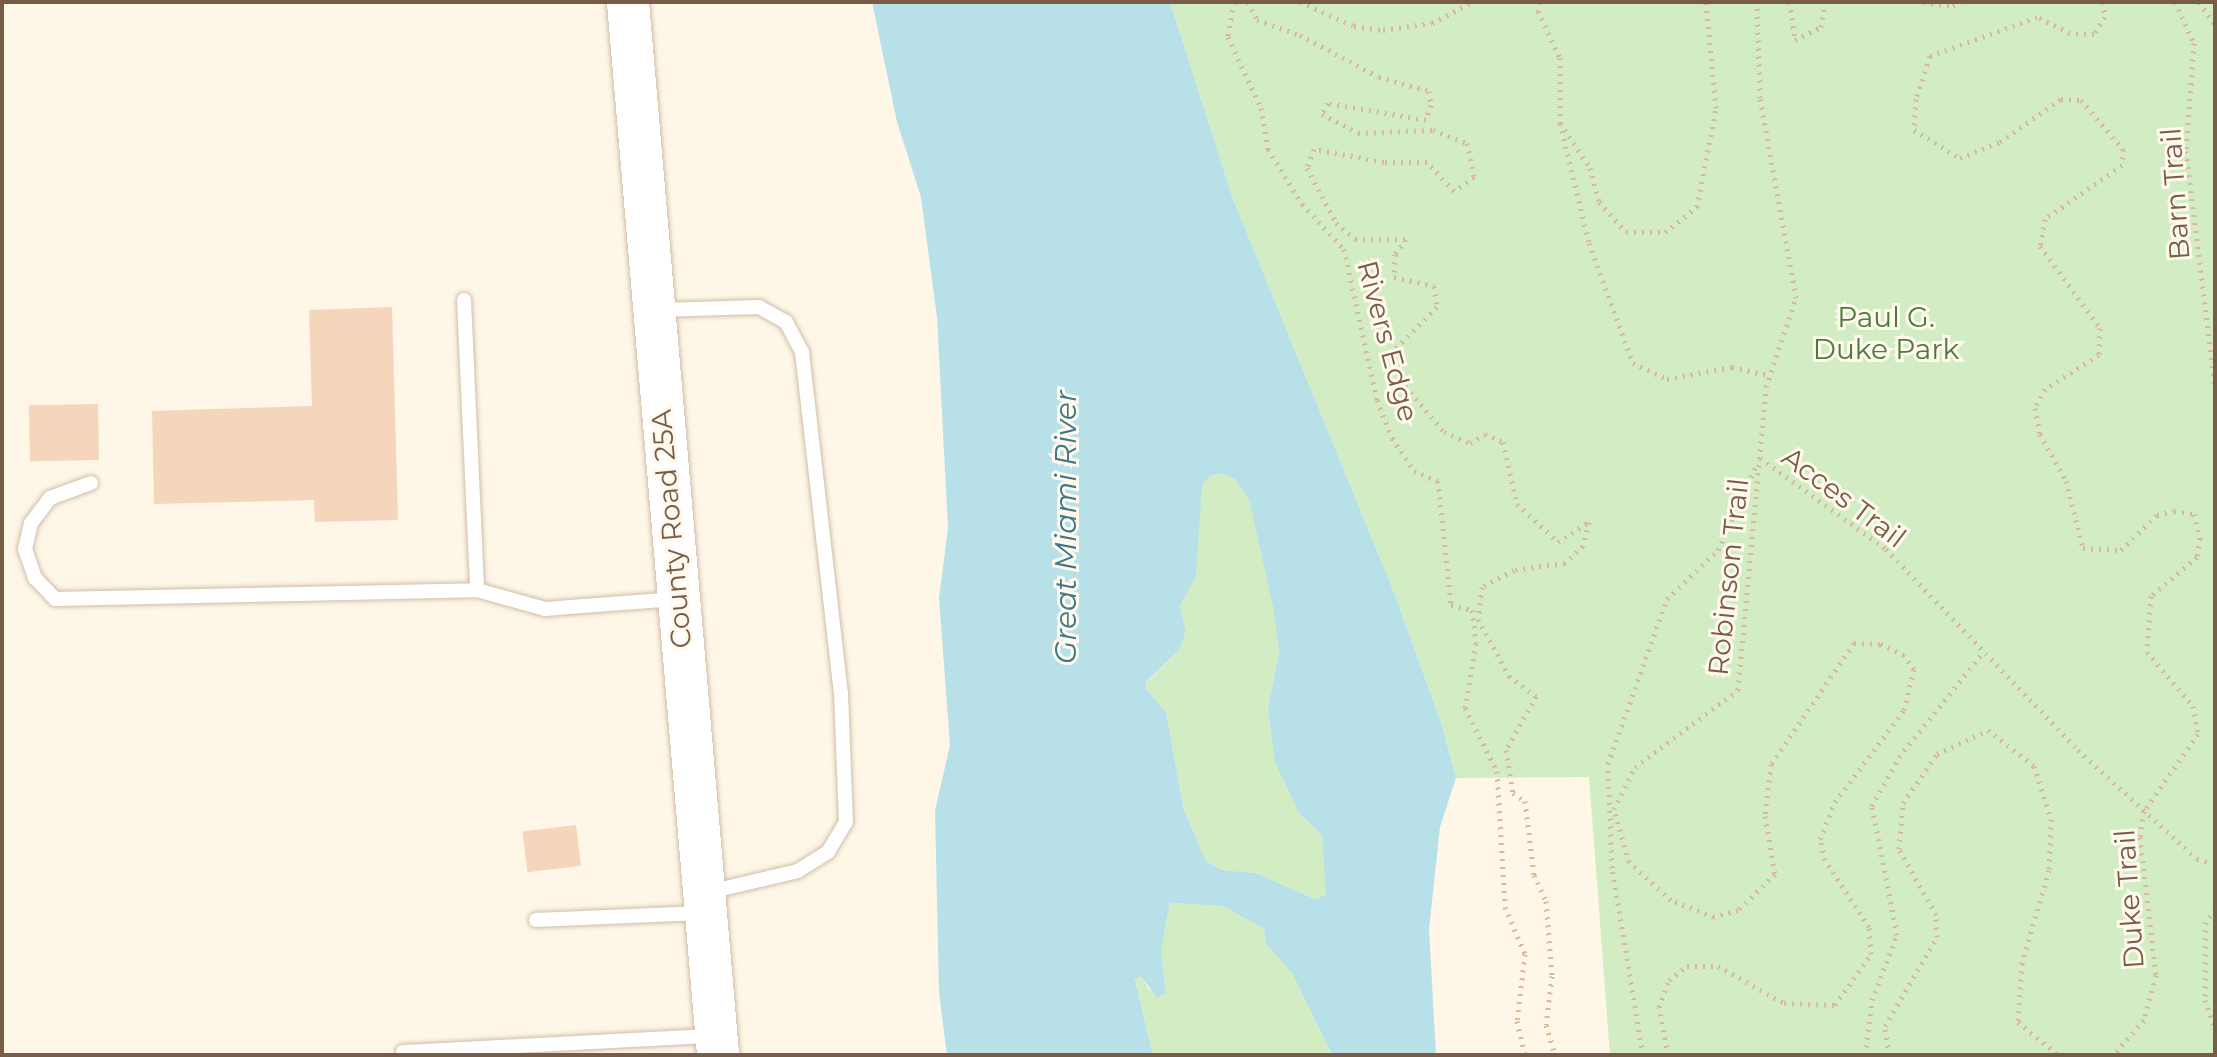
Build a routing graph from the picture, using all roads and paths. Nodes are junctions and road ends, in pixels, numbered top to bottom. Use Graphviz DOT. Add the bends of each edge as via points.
graph roads {
  1 [pos="628,2"];
  2 [pos="1234,2"];
  3 [pos="1248,2"];
  4 [pos="1300,2"];
  5 [pos="1472,2"];
  6 [pos="1539,2"];
  7 [pos="1706,2"];
  8 [pos="1757,2"];
  9 [pos="1790,2"];
  10 [pos="1825,2"];
  11 [pos="1923,2"];
  12 [pos="1961,2"];
  13 [pos="2103,2"];
  14 [pos="2175,2"];
  15 [pos="2199,2"];
  16 [pos="2215,25"];
  17 [pos="1560,123"];
  18 [pos="464,300"];
  19 [pos="651,310"];
  20 [pos="1770,376"];
  21 [pos="2215,386"];
  22 [pos="1760,459"];
  23 [pos="91,483"];
  24 [pos="477,590"];
  25 [pos="677,599"];
  26 [pos="1981,655"];
  27 [pos="2144,811"];
  28 [pos="2212,863"];
  29 [pos="704,903"];
  30 [pos="2215,909"];
  31 [pos="536,920"];
  32 [pos="2215,1029"];
  33 [pos="717,1045"];
  34 [pos="403,1052"];
  35 [pos="1525,1055"];
  36 [pos="1555,1055"];
  37 [pos="1643,1055"];
  38 [pos="1668,1055"];
  39 [pos="1865,1055"];
  40 [pos="1889,1055"];
  41 [pos="2058,1055"];
  42 [pos="2113,1055"];
  1 -- 19 [label="main road, County Road 25A"];
  2 -- 35 [label="path, Rivers Edge" via="1228,37 1261,108 1268,149 1302,204 1344,249 1377,400 1392,438 1414,471 1438,481 1451,605 1472,610 1476,643 1465,708 1497,771 1505,907 1525,954 1517,1021"];
  3 -- 36 [label="path" via="1257,20 1300,35 1379,77 1429,91 1426,120 1328,103 1322,114 1358,133 1433,130 1467,143 1474,177 1454,191 1427,162 1384,162 1314,149 1307,168 1336,223 1355,239 1406,239 1395,254 1394,277 1434,286 1437,307 1395,349 1400,380 1444,432 1470,443 1485,434 1503,442 1517,504 1558,542 1589,522 1583,546 1565,563 1514,570 1482,587 1478,619 1509,676 1536,696 1506,750 1513,793 1525,801 1534,875 1546,901 1552,976 1546,1025"];
  4 -- 5 [label="path" via="1354,26 1383,30 1432,23"];
  6 -- 17 [label="path" via="1538,11 1560,58"];
  7 -- 17 [label="path" via="1716,108 1697,207 1665,232 1626,232 1599,202 1590,168"];
  8 -- 20 [label="path, Robinson Trail" via="1760,98 1796,298"];
  9 -- 10 [label="path" via="1795,40 1821,27"];
  11 -- 12 [label="path"];
  13 -- 27 [label="path, Duke Trail" via="2105,17 2094,34 2070,33 2037,17 1930,56 1916,99 1914,130 1960,158 2000,142 2061,99 2081,100 2123,149 2122,165 2045,219 2040,246 2100,328 2099,355 2045,389 2035,408 2040,434 2066,481 2083,548 2121,550 2157,515 2194,514 2200,538 2197,557 2151,596 2147,652 2193,706 2198,734"];
  14 -- 21 [label="path, Barn Trail" via="2194,43 2186,151"];
  15 -- 16 [label="path"];
  17 -- 20 [label="path" via="1589,243 1633,363 1667,379 1732,367"];
  18 -- 24 [label="lane"];
  19 -- 25 [label="main road, County Road 25A"];
  19 -- 29 [label="lane" via="759,307 786,322 802,352 842,708 846,822 828,852 798,871"];
  20 -- 22 [label="path, Robinson Trail"];
  22 -- 26 [label="path, Acces Trail" via="1886,549"];
  22 -- 37 [label="path" via="1718,550 1667,599 1608,764 1612,868"];
  22 -- 38 [label="path, Robinson Trail" via="1738,690 1635,767 1614,809 1629,862 1671,900 1714,917 1738,910 1775,874 1765,816 1771,764 1854,643 1880,644 1904,655 1914,669 1904,710 1835,802 1820,839 1825,860 1869,927 1871,954 1835,1005 1784,1003 1718,966 1687,966 1669,980 1659,1007"];
  23 -- 24 [label="lane" via="50,498 31,523 25,549 35,578 55,599"];
  24 -- 25 [label="lane" via="545,609"];
  25 -- 29 [label="main road, County Road 25A"];
  26 -- 27 [label="path, Acces Trail" via="2032,696 2078,750"];
  26 -- 39 [label="path" via="1899,757 1872,806 1897,935 1872,1000"];
  27 -- 28 [label="path, Acces Trail" via="2197,859"];
  27 -- 42 [label="path, Duke Trail" via="2140,837 2156,975 2144,1020"];
  29 -- 31 [label="lane"];
  29 -- 33 [label="main road, County Road 25A"];
  30 -- 32 [label="path" via="2206,922 2205,1000"];
  33 -- 34 [label="lane"];
  40 -- 41 [label="path" via="1885,1026 1937,937 1936,915 1899,849 1903,803 1937,754 1988,730 2034,766 2051,819 2049,870 2022,963 2018,1022"];
}
